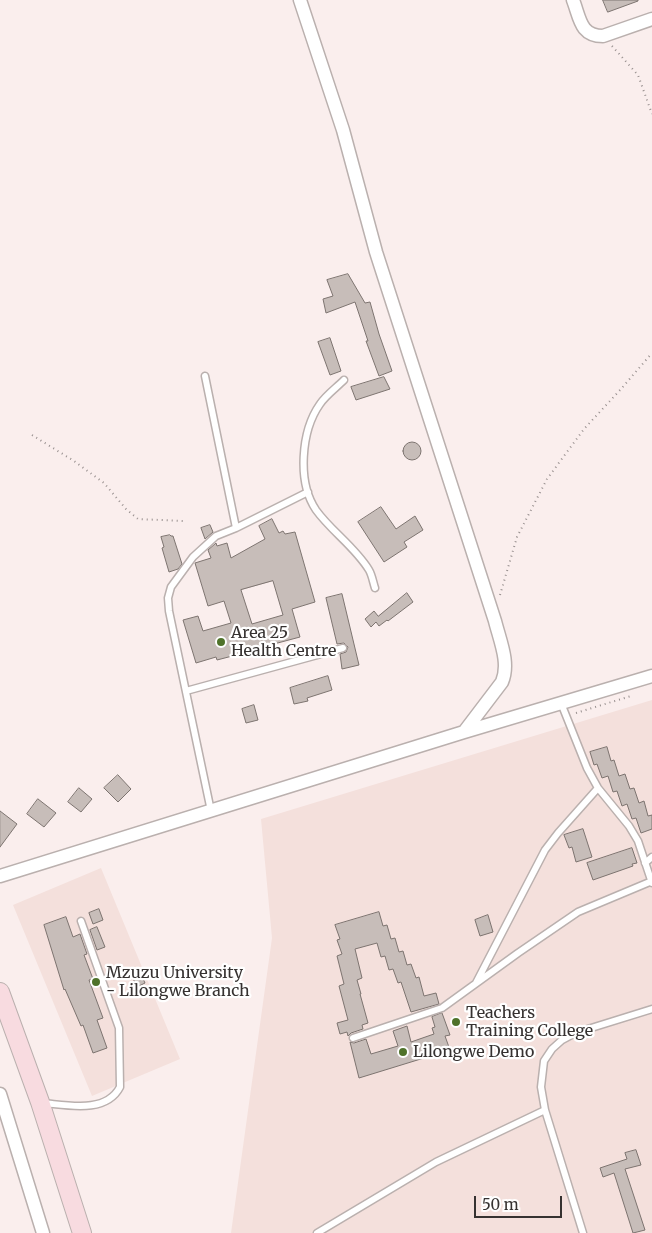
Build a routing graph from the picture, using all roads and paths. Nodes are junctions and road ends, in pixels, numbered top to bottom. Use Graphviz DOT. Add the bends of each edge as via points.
graph roads {
  1 [pos="300,0"];
  2 [pos="573,0"];
  3 [pos="652,19"];
  4 [pos="603,36"];
  5 [pos="652,114"];
  6 [pos="652,353"];
  7 [pos="205,376"];
  8 [pos="344,380"];
  9 [pos="32,435"];
  10 [pos="308,492"];
  11 [pos="183,521"];
  12 [pos="236,528"];
  13 [pos="375,588"];
  14 [pos="495,622"];
  15 [pos="343,648"];
  16 [pos="652,676"];
  17 [pos="186,691"];
  18 [pos="635,695"];
  19 [pos="561,703"];
  20 [pos="565,717"];
  21 [pos="464,732"];
  22 [pos="598,788"];
  23 [pos="211,811"];
  24 [pos="652,857"];
  25 [pos="645,862"];
  26 [pos="0,876"];
  27 [pos="652,882"];
  28 [pos="81,921"];
  29 [pos="475,984"];
  30 [pos="0,992"];
  31 [pos="652,1009"];
  32 [pos="353,1038"];
  33 [pos="0,1094"];
  34 [pos="40,1102"];
  35 [pos="545,1110"];
  36 [pos="43,1233"];
  37 [pos="82,1233"];
  38 [pos="317,1233"];
  39 [pos="584,1233"];
  1 -- 14 [label="street" via="342,130 376,252"];
  2 -- 4 [label="street" via="588,33"];
  3 -- 4 [label="street"];
  4 -- 5 [label="path" via="638,75"];
  6 -- 14 [label="path" via="584,429 539,492 517,537"];
  7 -- 12 [label="lane"];
  8 -- 10 [label="lane" via="320,404 308,428 303,459"];
  9 -- 11 [label="path" via="104,483 138,519"];
  10 -- 12 [label="lane"];
  10 -- 13 [label="lane" via="316,509 362,560"];
  12 -- 17 [label="lane" via="216,536 193,557 171,587 168,598"];
  14 -- 21 [label="street" via="506,666 505,675"];
  15 -- 17 [label="lane"];
  16 -- 19 [label="street"];
  17 -- 23 [label="lane"];
  18 -- 20 [label="path"];
  19 -- 20 [label="lane"];
  19 -- 21 [label="street"];
  20 -- 22 [label="lane"];
  21 -- 23 [label="street"];
  22 -- 25 [label="lane" via="629,826"];
  22 -- 29 [label="lane" via="545,850"];
  23 -- 26 [label="street"];
  24 -- 25 [label="lane"];
  25 -- 27 [label="lane"];
  27 -- 29 [label="lane" via="578,912"];
  28 -- 34 [label="lane" via="119,1028 120,1087 110,1098 87,1106"];
  29 -- 32 [label="lane" via="442,1008"];
  30 -- 34 [label="main road"];
  31 -- 35 [label="lane" via="575,1033 552,1049 542,1070"];
  33 -- 36 [label="street"];
  34 -- 37 [label="main road"];
  35 -- 38 [label="lane" via="436,1162"];
  35 -- 39 [label="lane"];
}
